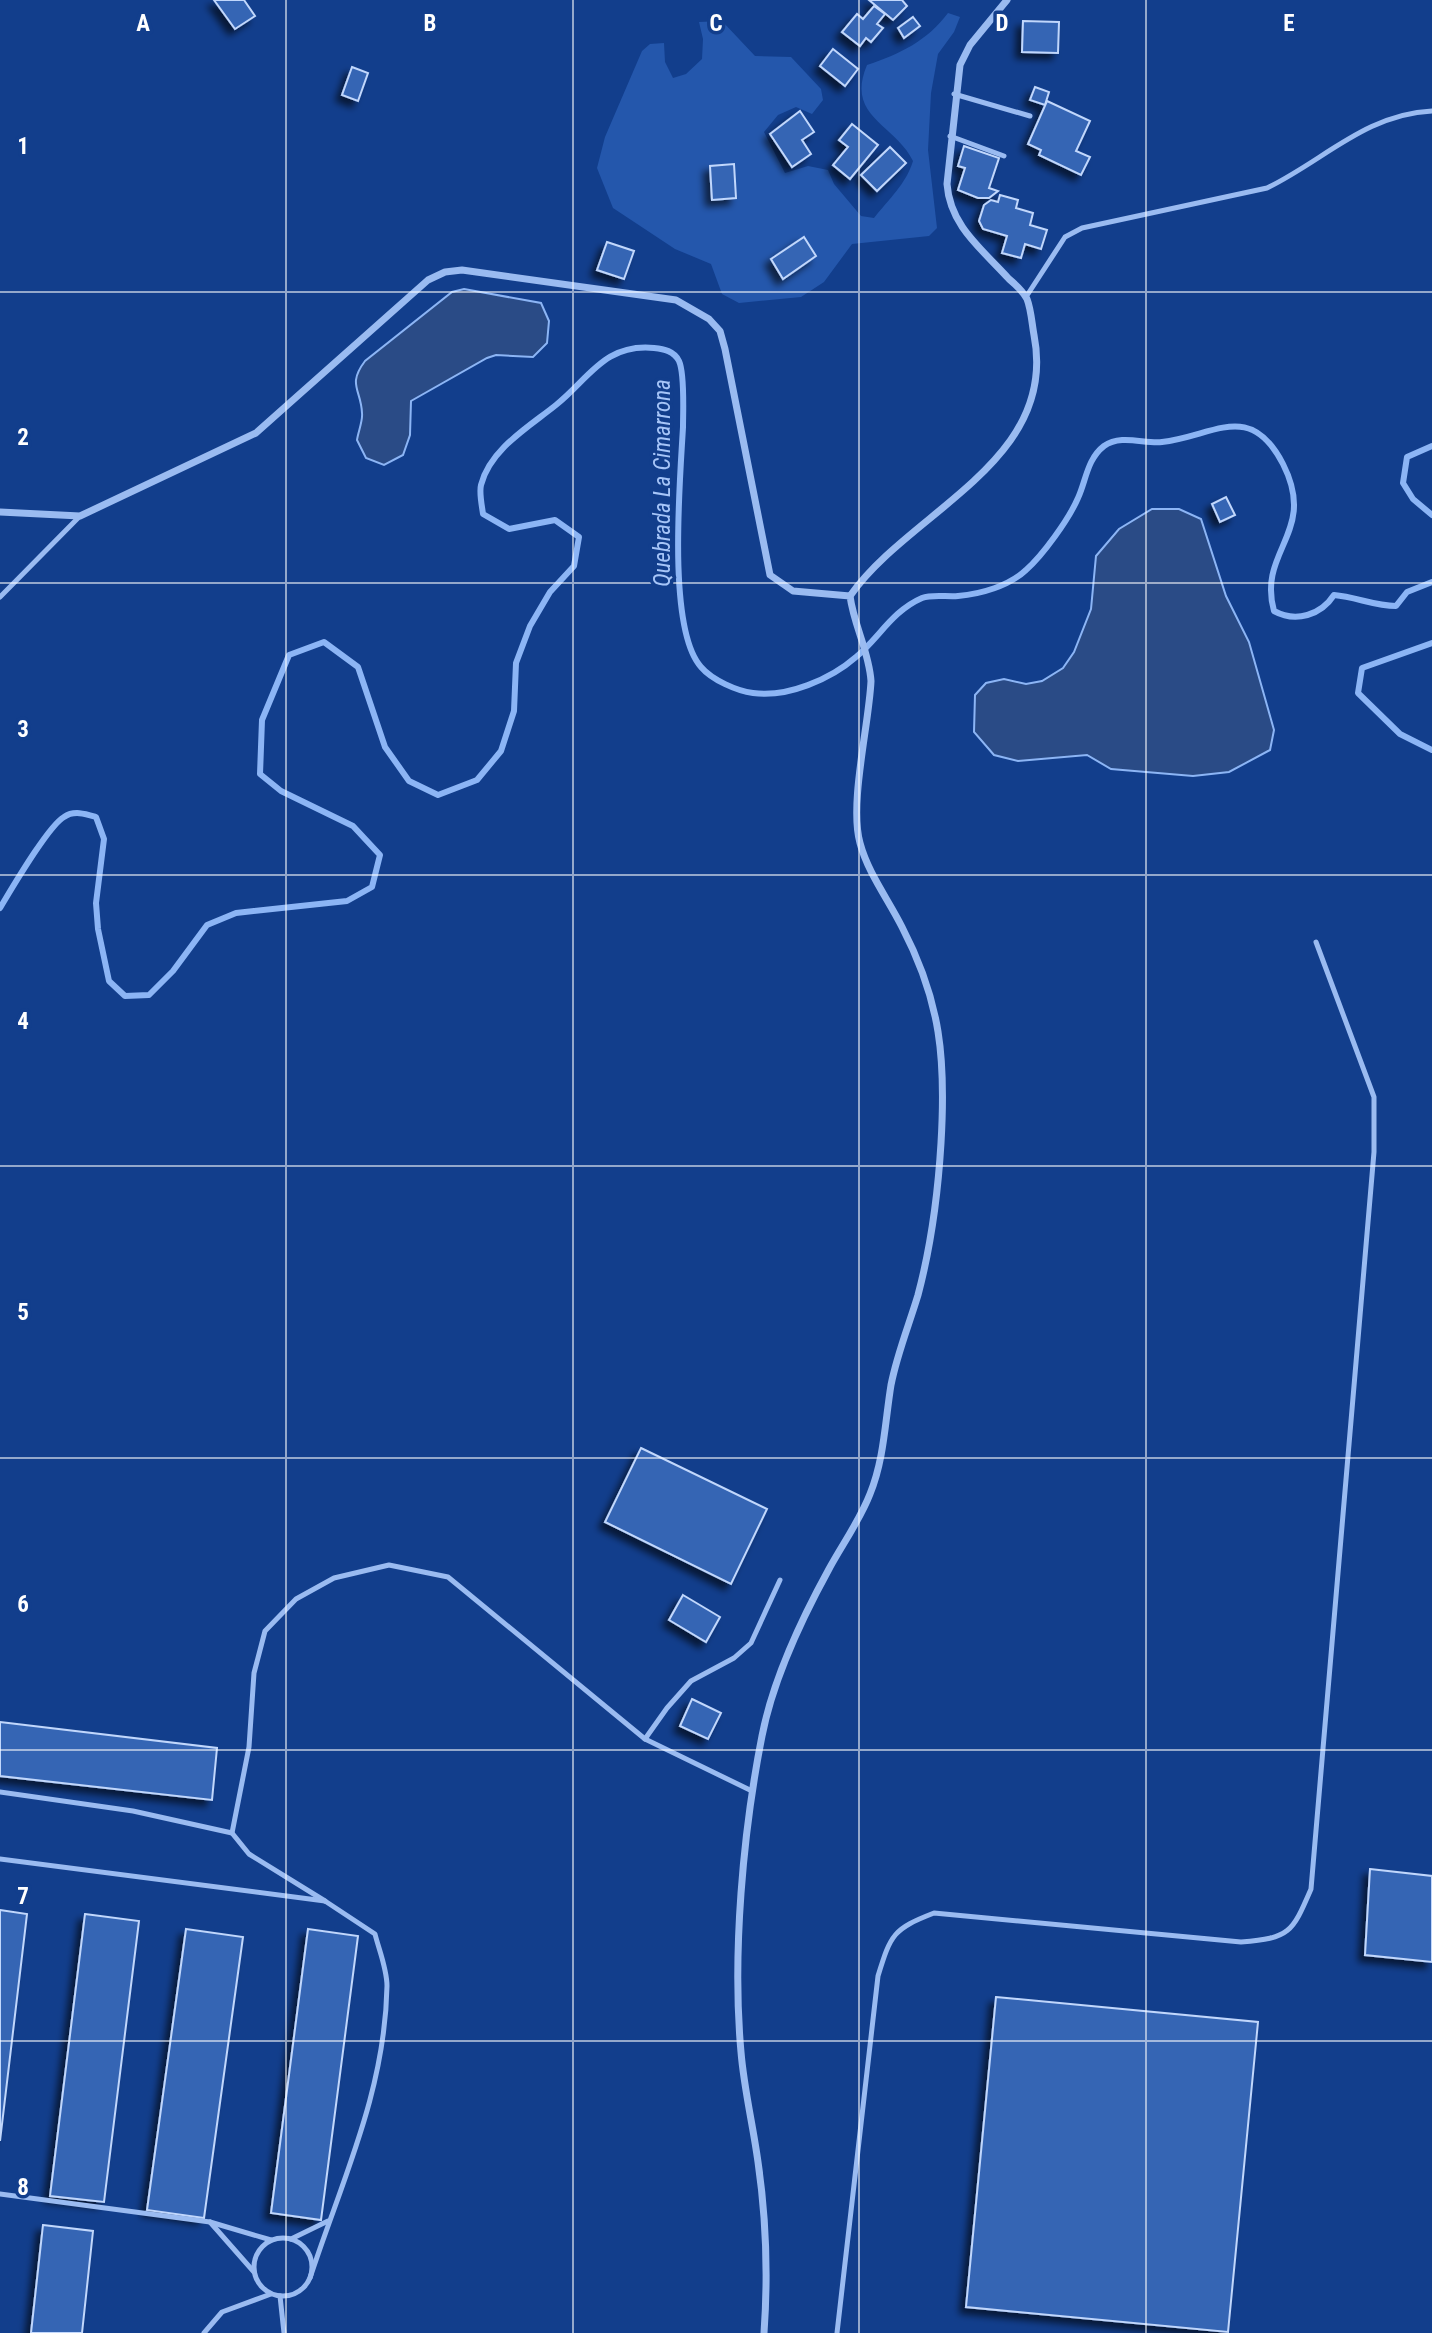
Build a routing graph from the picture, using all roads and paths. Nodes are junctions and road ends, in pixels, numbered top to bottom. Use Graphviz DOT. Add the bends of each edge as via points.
graph roads {
  1 [pos="1007,0"];
  2 [pos="954,94"];
  3 [pos="1432,111"];
  4 [pos="1030,116"];
  5 [pos="950,136"];
  6 [pos="1004,156"];
  7 [pos="1026,298"];
  8 [pos="0,512"];
  9 [pos="80,516"];
  10 [pos="850,596"];
  11 [pos="0,597"];
  12 [pos="1316,942"];
  13 [pos="780,1580"];
  14 [pos="645,1739"];
  15 [pos="752,1791"];
  16 [pos="0,1792"];
  17 [pos="232,1833"];
  18 [pos="0,1859"];
  19 [pos="326,1901"];
  20 [pos="0,2194"];
  21 [pos="328,2221"];
  22 [pos="210,2222"];
  23 [pos="290,2239"];
  24 [pos="271,2240"];
  25 [pos="254,2272"];
  26 [pos="310,2278"];
  27 [pos="271,2294"];
  28 [pos="280,2296"];
  29 [pos="839,2330"];
  30 [pos="204,2333"];
  31 [pos="284,2333"];
  32 [pos="764,2333"];
  33 [pos="849,2333"];
  1 -- 2 [label="street" via="970,45"];
  2 -- 4 [label="lane"];
  2 -- 5 [label="street"];
  3 -- 7 [label="lane" via="1382,121 1267,188 1082,228 1065,237"];
  5 -- 6 [label="lane"];
  5 -- 7 [label="street" via="947,184 954,216"];
  7 -- 10 [label="street" via="1037,362 1025,420 996,457 863,577"];
  8 -- 9 [label="street"];
  9 -- 10 [label="street" via="256,433 428,280 462,270 676,300 709,320 720,331 725,349 770,575 793,590"];
  9 -- 11 [label="lane"];
  10 -- 15 [label="street" via="853,620 870,661 859,840 934,1002 942,1051 941,1143 929,1242 892,1384 877,1477 784,1666 763,1730"];
  12 -- 29 [label="lane" via="1374,1097 1374,1152 1311,1889 1295,1926 1272,1939 1241,1942 934,1913 903,1925 888,1945 878,1976"];
  13 -- 14 [label="lane" via="751,1643 734,1658 691,1681"];
  14 -- 15 [label="lane"];
  14 -- 17 [label="lane" via="449,1577 389,1565 334,1578 296,1599 265,1631 254,1673 249,1747"];
  15 -- 32 [label="street" via="739,2020 744,2083 759,2166"];
  16 -- 17 [label="lane" via="133,1811"];
  17 -- 19 [label="lane" via="249,1854"];
  18 -- 19 [label="lane"];
  19 -- 21 [label="lane" via="375,1934 387,1983 375,2090"];
  20 -- 22 [label="lane"];
  21 -- 23 [label="lane"];
  21 -- 26 [label="lane"];
  22 -- 24 [label="lane"];
  22 -- 25 [label="lane"];
  23 -- 24 [label="lane"];
  23 -- 26 [label="lane" via="311,2259"];
  24 -- 25 [label="lane" via="257,2253"];
  25 -- 27 [label="lane"];
  26 -- 28 [label="lane" via="298,2292"];
  27 -- 28 [label="lane"];
  27 -- 30 [label="lane" via="222,2312"];
  28 -- 31 [label="lane"];
  29 -- 33 [label="lane"];
}
